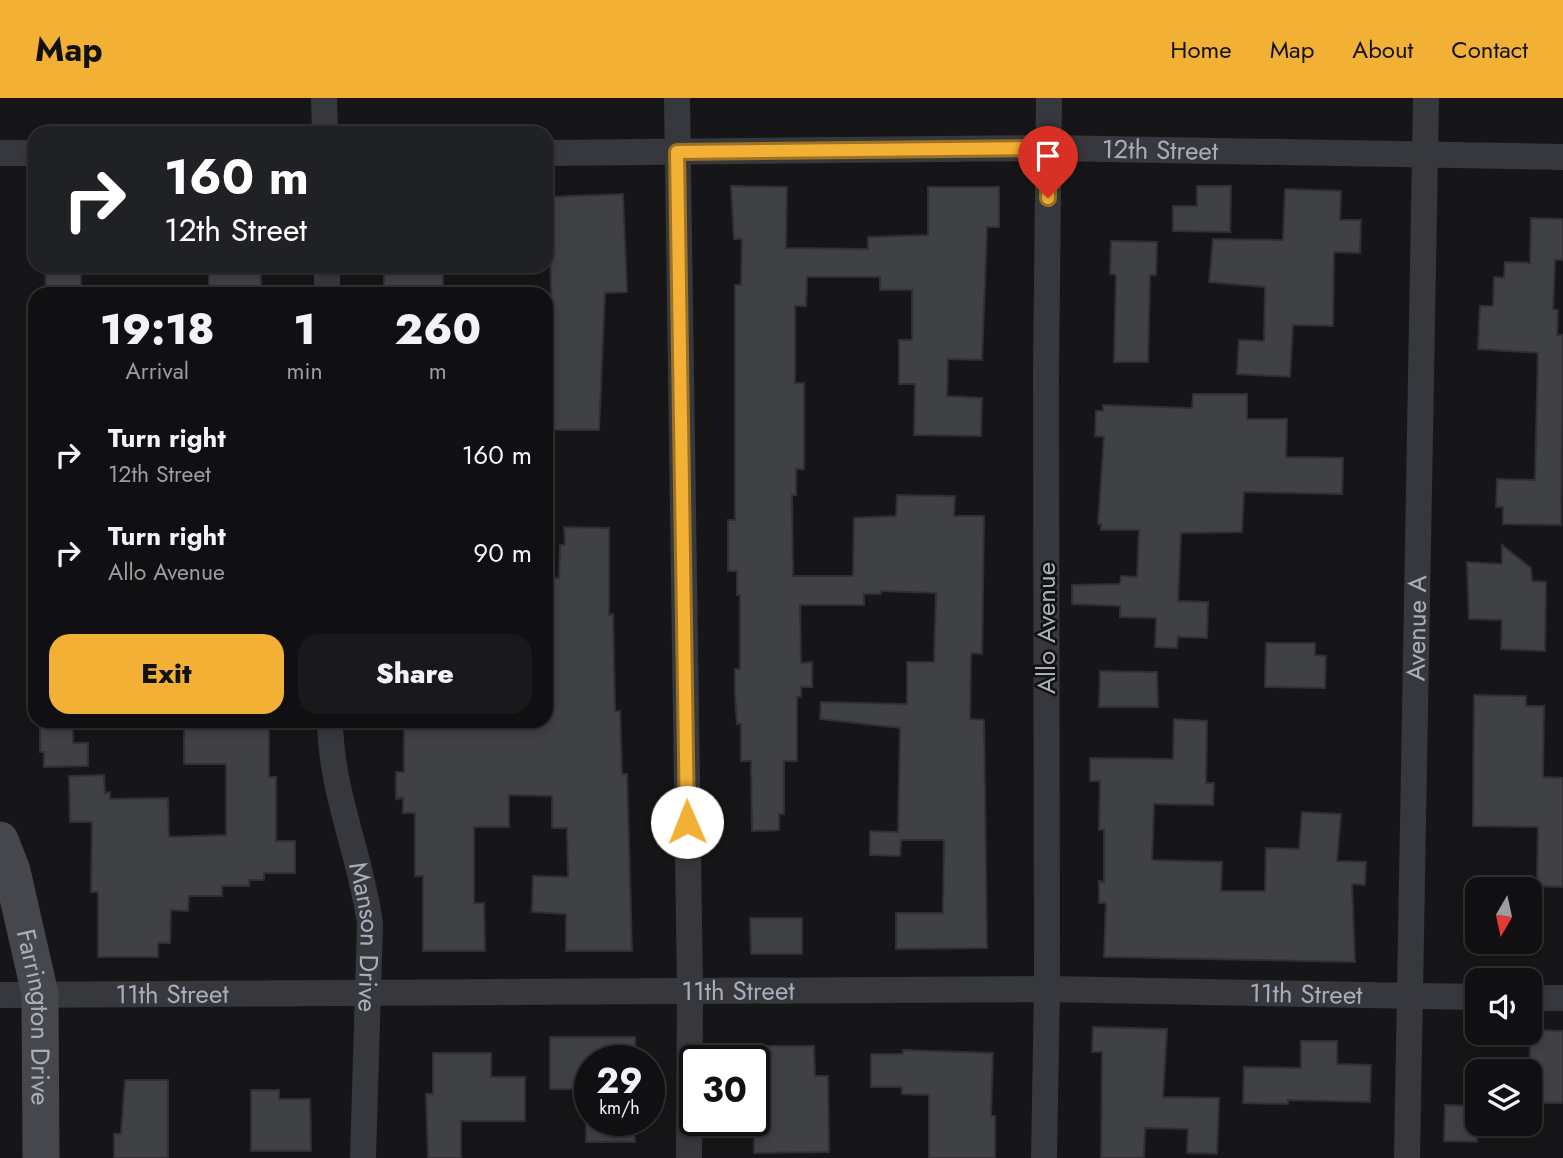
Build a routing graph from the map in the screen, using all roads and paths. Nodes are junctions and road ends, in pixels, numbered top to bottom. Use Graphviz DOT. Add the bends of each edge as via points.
graph roads {
  1 [pos="324,98"];
  2 [pos="677,98"];
  3 [pos="1049,98"];
  4 [pos="1426,98"];
  5 [pos="325,126"];
  6 [pos="1049,148"];
  7 [pos="677,152"];
  8 [pos="0,153"];
  9 [pos="28,153"];
  10 [pos="553,153"];
  11 [pos="1425,155"];
  12 [pos="1563,157"];
  13 [pos="330,728"];
  14 [pos="0,840"];
  15 [pos="1047,989"];
  16 [pos="690,990"];
  17 [pos="40,994"];
  18 [pos="0,995"];
  19 [pos="370,995"];
  20 [pos="1408,997"];
  21 [pos="1465,997"];
  22 [pos="1542,998"];
  23 [pos="1563,998"];
  24 [pos="41,1158"];
  25 [pos="363,1158"];
  26 [pos="689,1158"];
  27 [pos="1044,1158"];
  28 [pos="1407,1158"];
  1 -- 5 [label="street"];
  2 -- 7 [label="street"];
  3 -- 6 [label="street, Allo Avenue"];
  4 -- 11 [label="street, Avenue A"];
  6 -- 7 [label="street, 12th Street"];
  6 -- 11 [label="street, 12th Street"];
  6 -- 15 [label="street, Allo Avenue"];
  7 -- 10 [label="street, 12th Street"];
  7 -- 16 [label="street"];
  8 -- 9 [label="street"];
  11 -- 12 [label="street, 12th Street"];
  11 -- 20 [label="street, Avenue A"];
  13 -- 19 [label="street, Manson Drive" via="334,777 365,887"];
  14 -- 17 [label="street, Farrington Drive" via="12,872"];
  15 -- 16 [label="street, 11th Street"];
  15 -- 20 [label="street, 11th Street"];
  15 -- 27 [label="street, Allo Avenue"];
  16 -- 19 [label="street, 11th Street"];
  16 -- 26 [label="street"];
  17 -- 18 [label="street, 11th Street"];
  17 -- 19 [label="street, 11th Street"];
  17 -- 24 [label="street, Farrington Drive"];
  19 -- 25 [label="street, Manson Drive"];
  20 -- 21 [label="street, 11th Street"];
  20 -- 28 [label="street, Avenue A"];
  22 -- 23 [label="street"];
}
